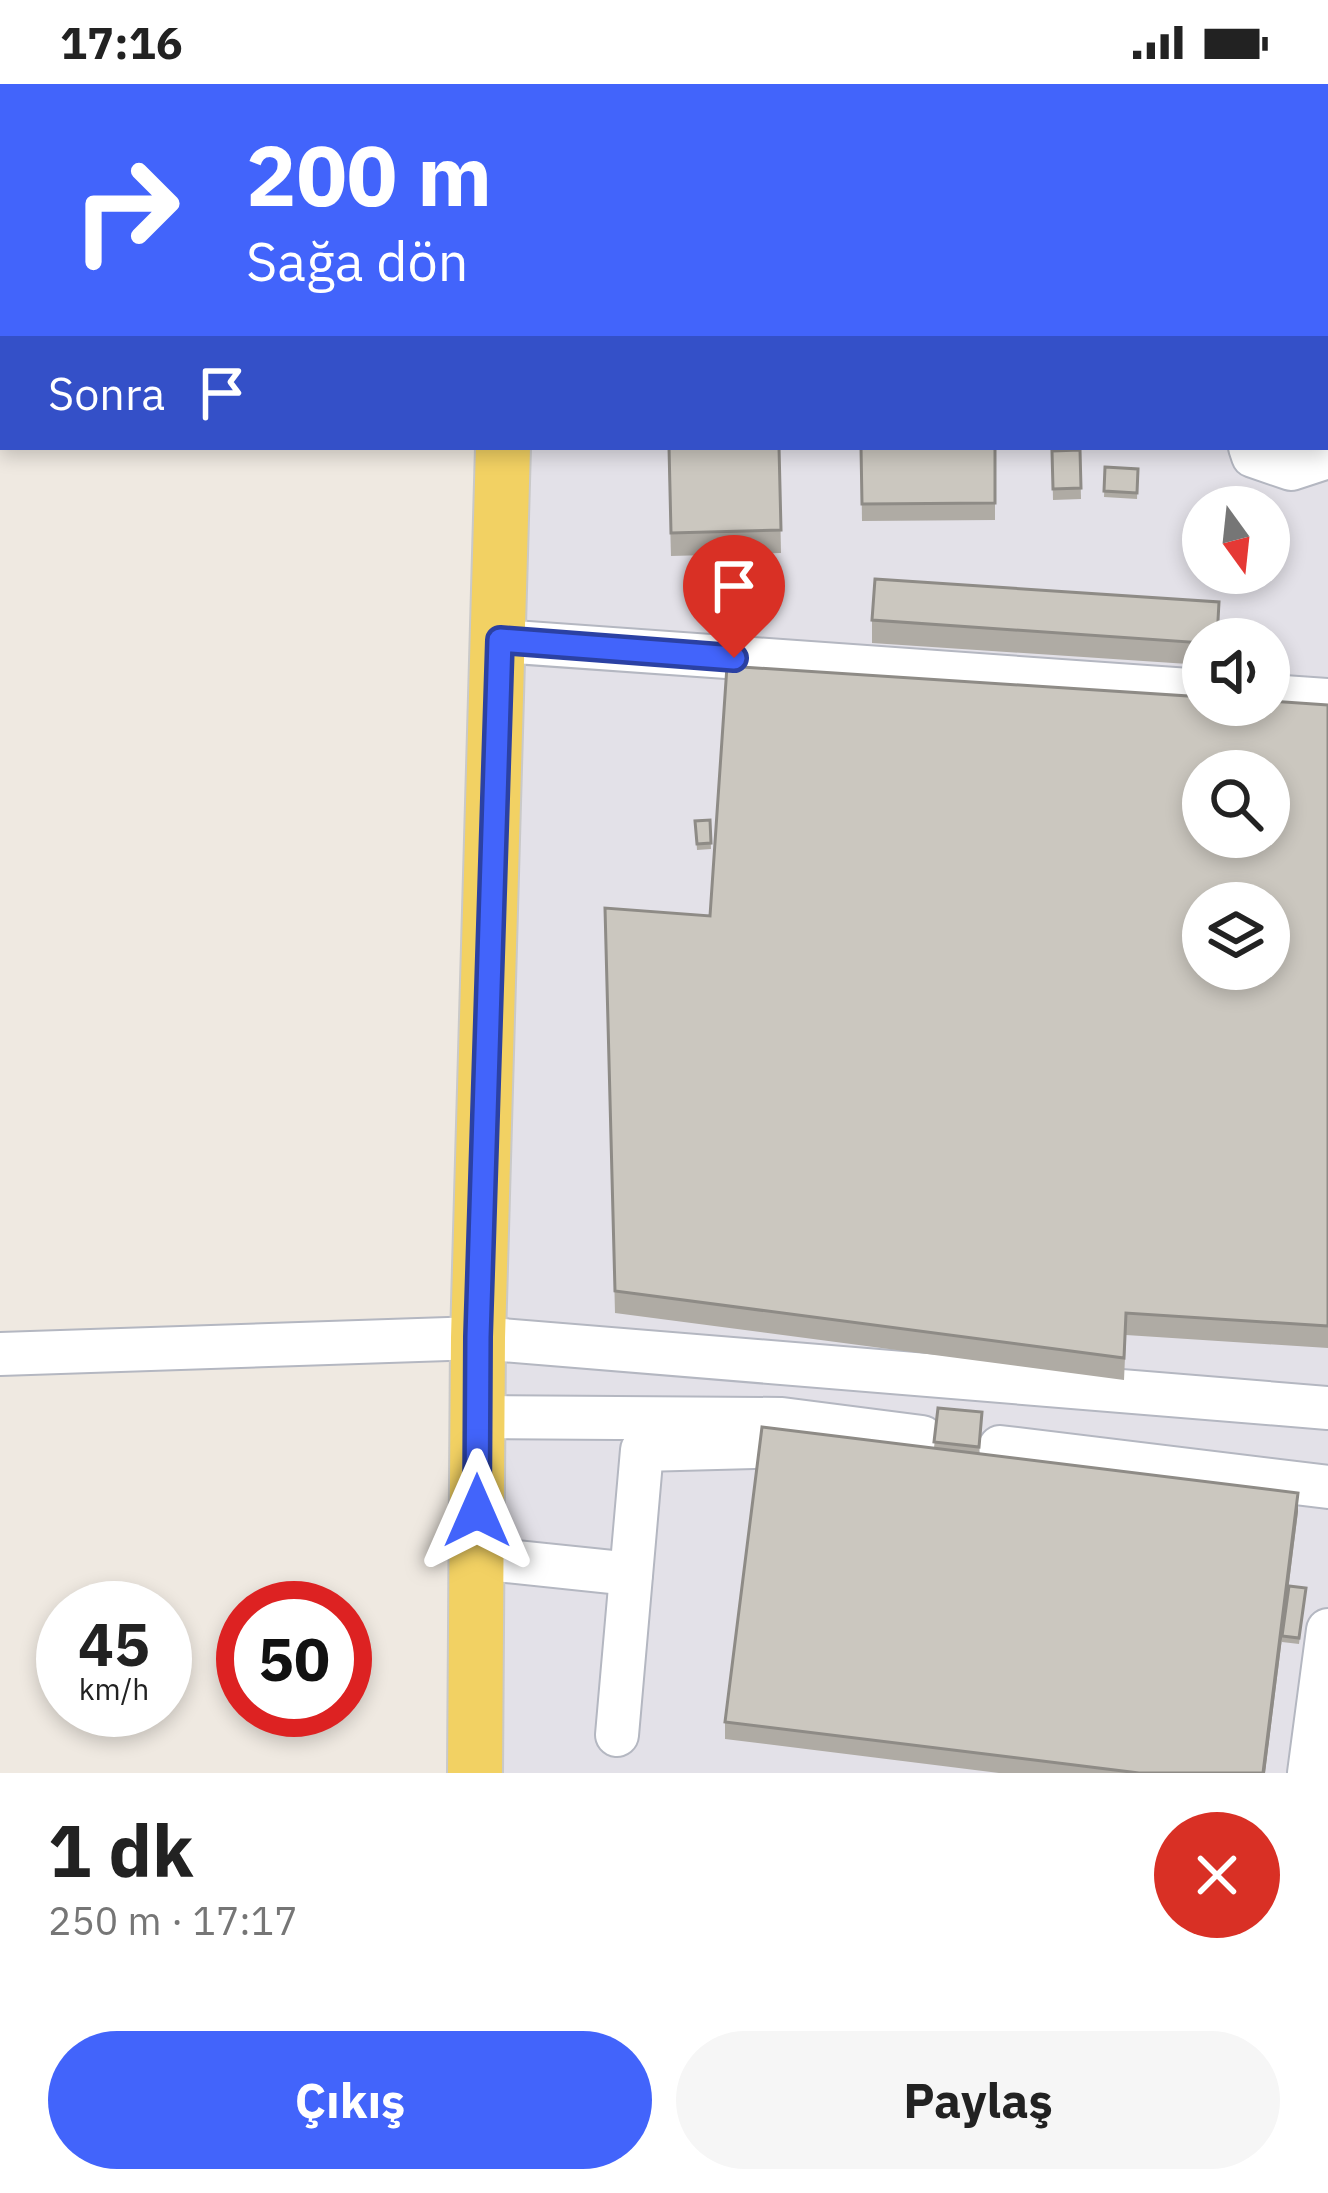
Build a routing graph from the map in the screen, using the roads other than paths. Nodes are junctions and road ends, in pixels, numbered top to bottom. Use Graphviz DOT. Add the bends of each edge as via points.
graph roads {
  1 [pos="503,450"];
  2 [pos="1251,450"];
  3 [pos="1328,457"];
  4 [pos="500,640"];
  5 [pos="1182,690"];
  6 [pos="1290,697"];
  7 [pos="1328,700"];
  8 [pos="478,1337"];
  9 [pos="0,1354"];
  10 [pos="1040,1384"];
  11 [pos="1328,1408"];
  12 [pos="478,1417"];
  13 [pos="922,1437"];
  14 [pos="754,1447"];
  15 [pos="1328,1487"];
  16 [pos="477,1558"];
  17 [pos="631,1574"];
  18 [pos="1328,1630"];
  19 [pos="617,1736"];
  20 [pos="476,1773"];
  21 [pos="1309,1773"];
  1 -- 4 [label="main road"];
  2 -- 3 [label="street" via="1291,469"];
  4 -- 5 [label="street"];
  4 -- 8 [label="main road"];
  6 -- 7 [label="street"];
  8 -- 9 [label="street"];
  8 -- 10 [label="street"];
  8 -- 12 [label="main road"];
  10 -- 11 [label="street"];
  10 -- 15 [label="street" via="1019,1450"];
  12 -- 13 [label="street" via="782,1419"];
  12 -- 16 [label="main road"];
  14 -- 17 [label="street" via="642,1450"];
  16 -- 17 [label="street"];
  16 -- 20 [label="main road"];
  17 -- 19 [label="street"];
  18 -- 21 [label="street"];
}
